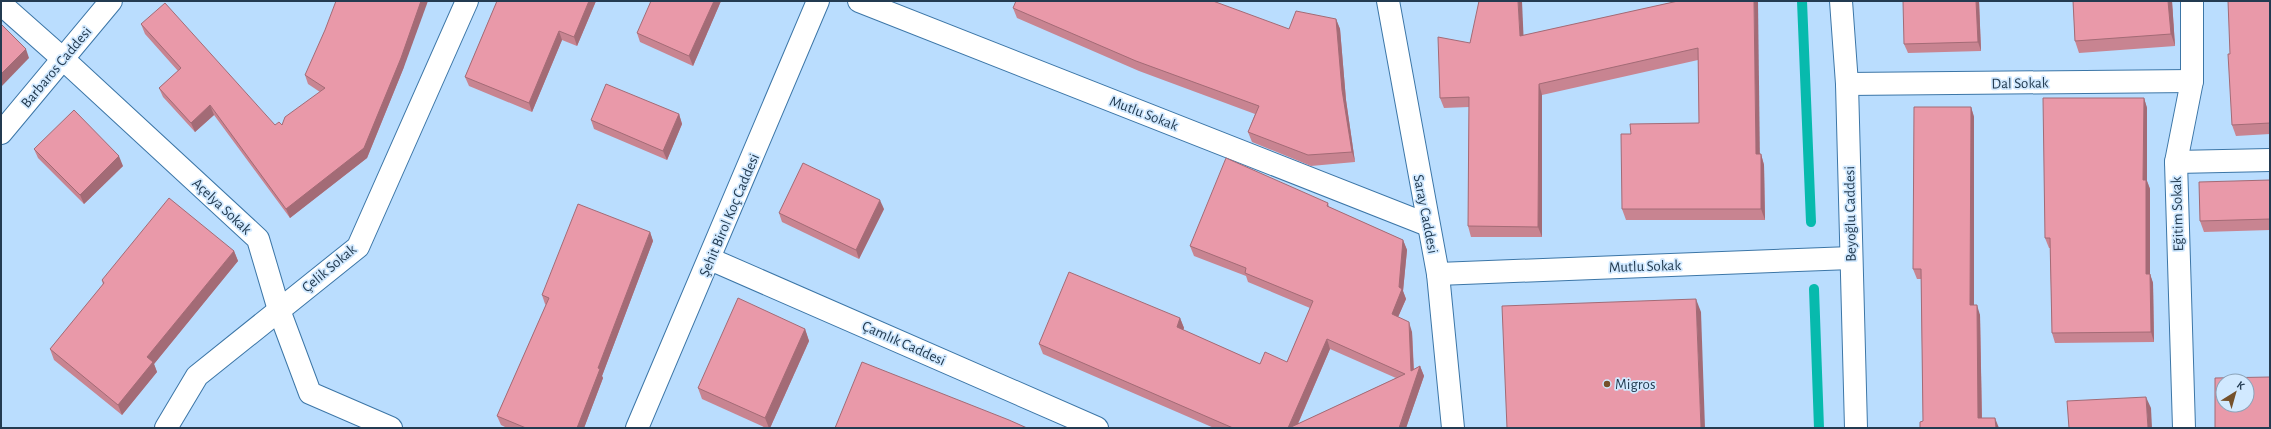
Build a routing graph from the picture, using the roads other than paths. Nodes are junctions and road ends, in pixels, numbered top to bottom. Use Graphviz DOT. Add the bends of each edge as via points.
graph roads {
  1 [pos="111,1"];
  2 [pos="467,1"];
  3 [pos="818,1"];
  4 [pos="859,1"];
  5 [pos="1388,1"];
  6 [pos="1841,1"];
  7 [pos="2192,1"];
  8 [pos="1,4"];
  9 [pos="62,58"];
  10 [pos="2192,81"];
  11 [pos="1847,84"];
  12 [pos="1,133"];
  13 [pos="2270,160"];
  14 [pos="2176,162"];
  15 [pos="1428,225"];
  16 [pos="1852,258"];
  17 [pos="710,259"];
  18 [pos="1438,274"];
  19 [pos="279,310"];
  20 [pos="166,428"];
  21 [pos="391,428"];
  22 [pos="637,428"];
  23 [pos="1097,428"];
  24 [pos="1453,428"];
  25 [pos="1856,428"];
  26 [pos="2184,428"];
  1 -- 9 [label="street, Barbaros Caddesi"];
  2 -- 19 [label="street, Çelik Sokak" via="358,247"];
  3 -- 17 [label="street, Şehit Birol Koç Caddesi"];
  4 -- 15 [label="street, Mutlu Sokak"];
  5 -- 15 [label="street, Saray Caddesi"];
  6 -- 11 [label="street, Beyoğlu Caddesi"];
  7 -- 10 [label="street, Eğitim Sokak"];
  8 -- 9 [label="street, Açelya Sokak"];
  9 -- 12 [label="street, Barbaros Caddesi"];
  9 -- 19 [label="street, Açelya Sokak" via="258,239"];
  10 -- 11 [label="street, Dal Sokak"];
  10 -- 14 [label="street, Eğitim Sokak"];
  11 -- 16 [label="street, Beyoğlu Caddesi"];
  13 -- 14 [label="street"];
  14 -- 26 [label="street, Eğitim Sokak"];
  15 -- 18 [label="street, Saray Caddesi"];
  16 -- 18 [label="street, Mutlu Sokak"];
  16 -- 25 [label="street, Beyoğlu Caddesi"];
  17 -- 22 [label="street, Şehit Birol Koç Caddesi"];
  17 -- 23 [label="street, Çamlık Caddesi"];
  18 -- 24 [label="street, Saray Caddesi"];
  19 -- 20 [label="street, Çelik Sokak" via="197,376"];
  19 -- 21 [label="street, Açelya Sokak" via="310,393"];
}
